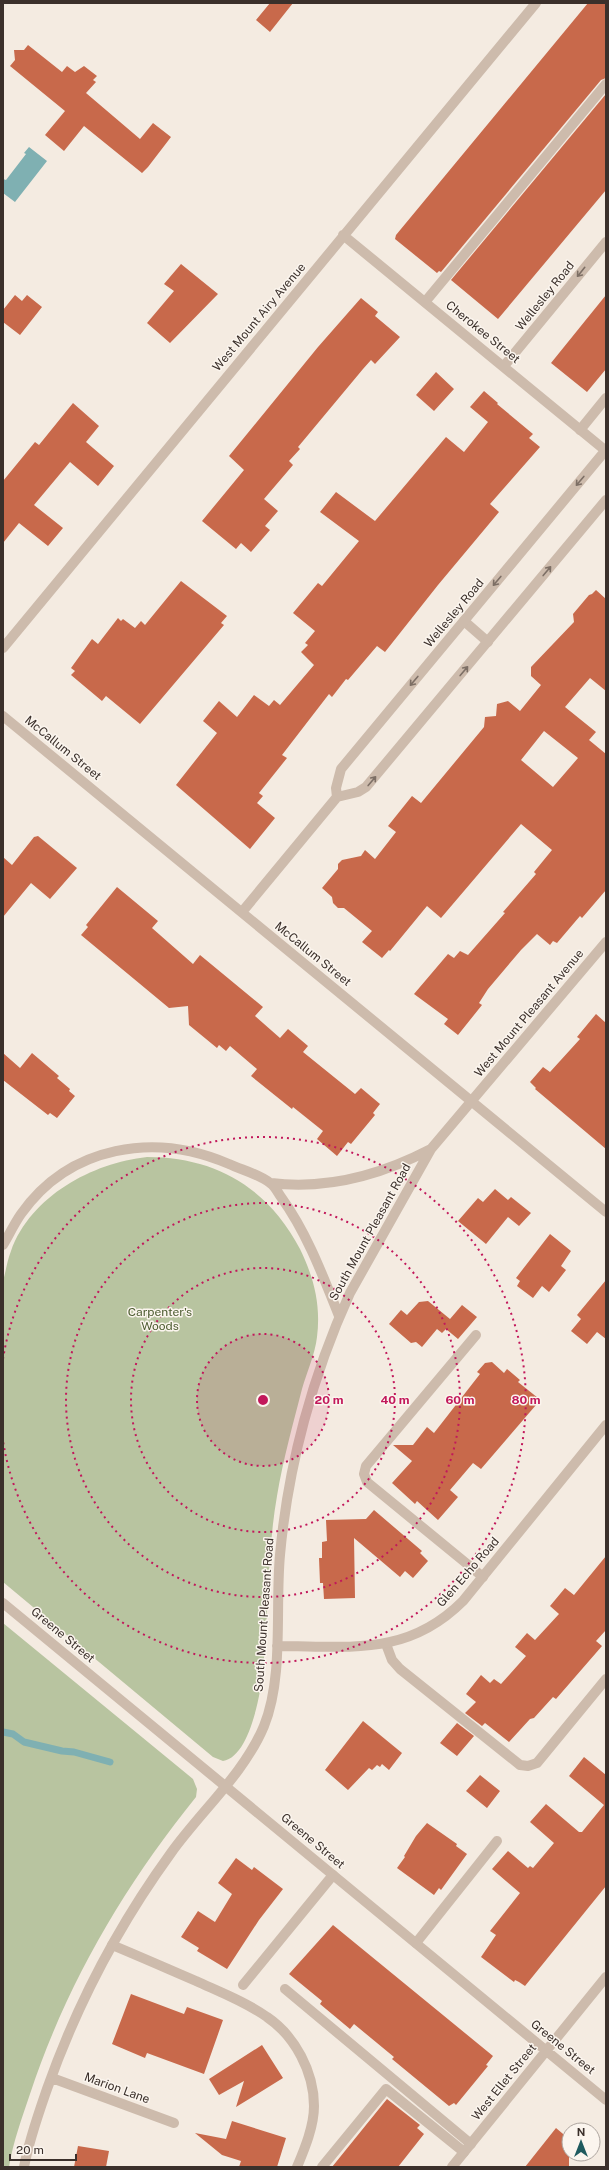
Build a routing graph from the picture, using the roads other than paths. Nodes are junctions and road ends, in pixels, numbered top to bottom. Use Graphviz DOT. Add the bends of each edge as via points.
graph roads {
  1 [pos="536,3"];
  2 [pos="606,84"];
  3 [pos="343,235"];
  4 [pos="606,242"];
  5 [pos="425,302"];
  6 [pos="504,366"];
  7 [pos="606,398"];
  8 [pos="580,430"];
  9 [pos="606,451"];
  10 [pos="606,500"];
  11 [pos="464,621"];
  12 [pos="488,642"];
  13 [pos="3,648"];
  14 [pos="3,716"];
  15 [pos="338,797"];
  16 [pos="242,912"];
  17 [pos="606,942"];
  18 [pos="472,1102"];
  19 [pos="431,1149"];
  20 [pos="271,1183"];
  21 [pos="606,1212"];
  22 [pos="3,1245"];
  23 [pos="339,1316"];
  24 [pos="476,1335"];
  25 [pos="606,1425"];
  26 [pos="483,1577"];
  27 [pos="3,1603"];
  28 [pos="386,1644"];
  29 [pos="277,1646"];
  30 [pos="606,1679"];
  31 [pos="224,1786"];
  32 [pos="498,1841"];
  33 [pos="333,1875"];
  34 [pos="416,1943"];
  35 [pos="112,1945"];
  36 [pos="606,1977"];
  37 [pos="244,1985"];
  38 [pos="285,1989"];
  39 [pos="546,2050"];
  40 [pos="52,2078"];
  41 [pos="606,2100"];
  42 [pos="174,2123"];
  43 [pos="470,2144"];
  44 [pos="464,2152"];
  45 [pos="24,2167"];
  46 [pos="297,2167"];
  47 [pos="322,2167"];
  48 [pos="452,2167"];
  1 -- 3 [label="street, West Mount Airy Avenue"];
  2 -- 5 [label="street"];
  3 -- 5 [label="street, Cherokee Street"];
  3 -- 13 [label="street, West Mount Airy Avenue"];
  4 -- 6 [label="street, Wellesley Road, one-way"];
  5 -- 6 [label="street, Cherokee Street"];
  6 -- 8 [label="street, Cherokee Street"];
  7 -- 8 [label="street"];
  8 -- 9 [label="street, Cherokee Street"];
  9 -- 11 [label="street, Wellesley Road, one-way"];
  12 -- 10 [label="street, one-way"];
  11 -- 12 [label="street"];
  11 -- 15 [label="street, Wellesley Road, one-way" via="341,769 336,788"];
  15 -- 12 [label="street, one-way" via="358,792 366,787"];
  14 -- 16 [label="street, McCallum Street"];
  15 -- 16 [label="street"];
  16 -- 18 [label="street, McCallum Street"];
  17 -- 18 [label="street, West Mount Pleasant Avenue"];
  18 -- 19 [label="street, West Mount Pleasant Avenue"];
  18 -- 21 [label="street, McCallum Street"];
  19 -- 20 [label="street" via="392,1167 351,1180 309,1185"];
  19 -- 23 [label="street, South Mount Pleasant Road"];
  20 -- 22 [label="street" via="223,1162 178,1148 142,1147 105,1154 72,1168 44,1188 21,1214"];
  20 -- 23 [label="street" via="305,1237"];
  23 -- 29 [label="street, South Mount Pleasant Road" via="307,1412 286,1505 279,1568"];
  24 -- 26 [label="street" via="366,1466 364,1474 367,1482"];
  25 -- 26 [label="street, Glen Echo Road"];
  26 -- 28 [label="street, Glen Echo Road" via="463,1601 437,1623 411,1637"];
  27 -- 31 [label="street, Greene Street"];
  28 -- 29 [label="street, Glen Echo Road"];
  28 -- 30 [label="street" via="392,1660 400,1669 520,1765 537,1763"];
  29 -- 31 [label="street, South Mount Pleasant Road" via="273,1692 264,1725 248,1755"];
  31 -- 33 [label="street, Greene Street"];
  31 -- 35 [label="street, South Mount Pleasant Road" via="150,1882"];
  32 -- 34 [label="street"];
  33 -- 34 [label="street, Greene Street"];
  33 -- 37 [label="street"];
  34 -- 39 [label="street, Greene Street"];
  35 -- 40 [label="street, South Mount Pleasant Road" via="80,2006"];
  35 -- 46 [label="street" via="239,2001 282,2029 304,2062 311,2081 314,2106 305,2148"];
  36 -- 39 [label="street, West Ellet Street"];
  38 -- 43 [label="street"];
  39 -- 41 [label="street, Greene Street"];
  39 -- 43 [label="street, West Ellet Street"];
  40 -- 42 [label="street, Marion Lane"];
  40 -- 45 [label="street, South Mount Pleasant Road" via="37,2119"];
  43 -- 44 [label="street, West Ellet Street"];
  44 -- 47 [label="street" via="386,2089"];
  44 -- 48 [label="street, West Ellet Street"];
}
